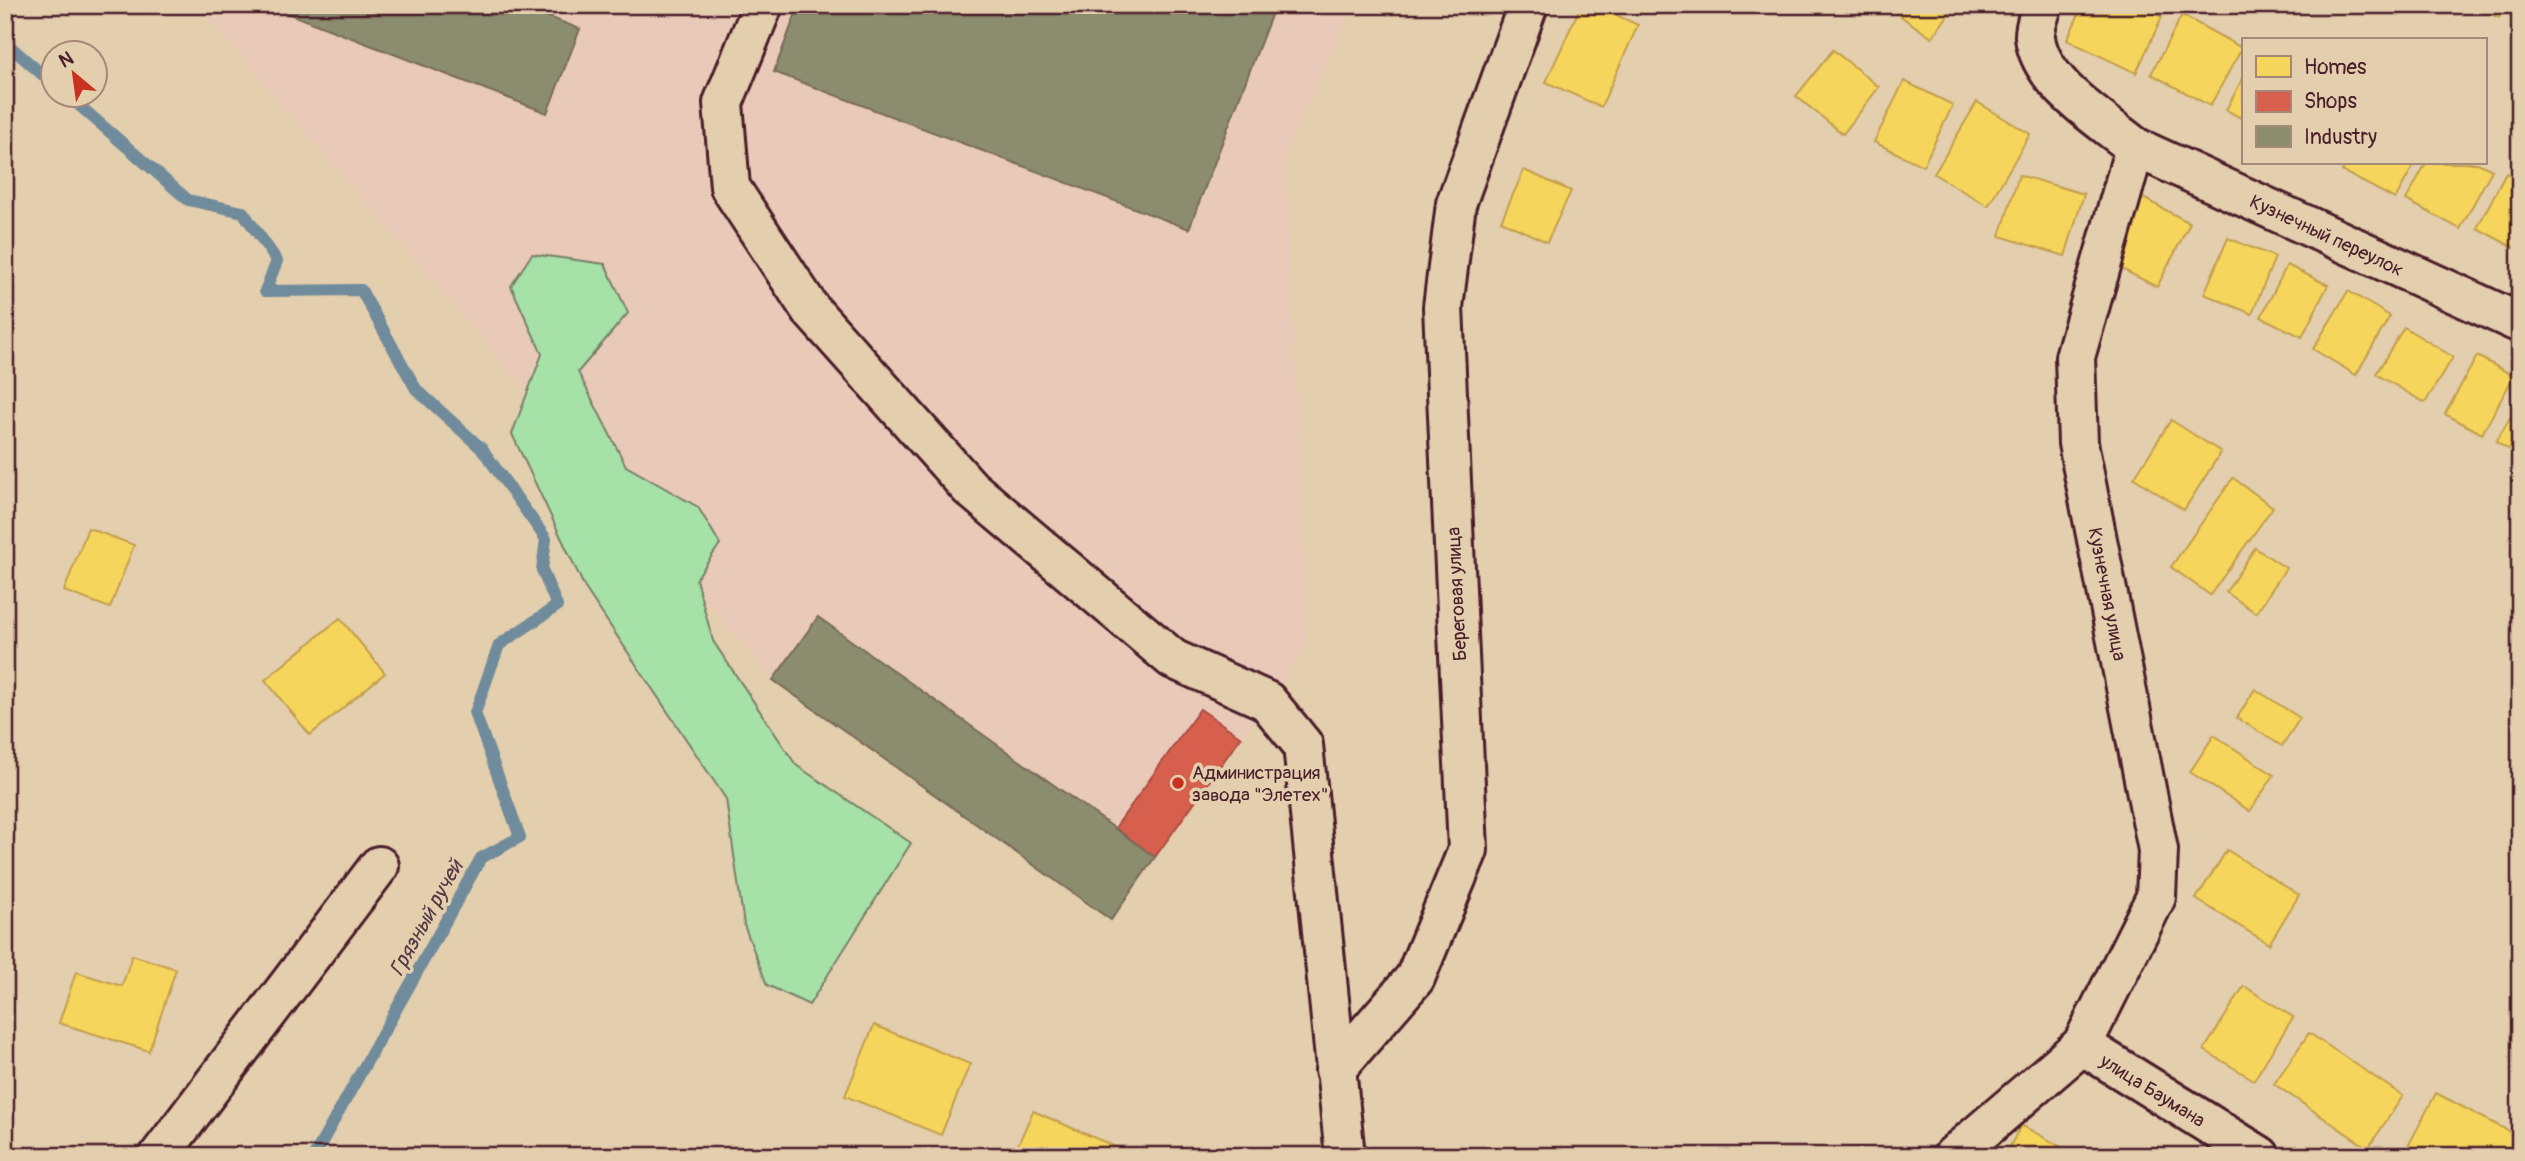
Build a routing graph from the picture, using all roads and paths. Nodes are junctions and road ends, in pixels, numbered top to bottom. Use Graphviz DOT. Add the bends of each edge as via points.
graph roads {
  1 [pos="763,5"];
  2 [pos="1528,5"];
  3 [pos="2042,5"];
  4 [pos="2135,147"];
  5 [pos="2520,323"];
  6 [pos="379,866"];
  7 [pos="2082,1045"];
  8 [pos="1335,1070"];
  9 [pos="159,1156"];
  10 [pos="1345,1156"];
  11 [pos="1953,1156"];
  12 [pos="2260,1156"];
  1 -- 8 [label="street" via="723,103 730,187 810,309 970,488 1173,659 1268,701 1303,746"];
  2 -- 8 [label="street, Береговая улица" via="1456,204 1443,307 1468,850 1415,978"];
  3 -- 4 [label="street" via="2035,35 2042,60 2058,84"];
  4 -- 5 [label="street, Кузнечный переулок"];
  4 -- 7 [label="street, Кузнечная улица" via="2075,357 2078,443 2158,850 2157,886 2156,897"];
  6 -- 9 [label="street"];
  7 -- 11 [label="street, Кузнечная улица"];
  7 -- 12 [label="street, улица Баумана"];
  8 -- 10 [label="street"];
}
